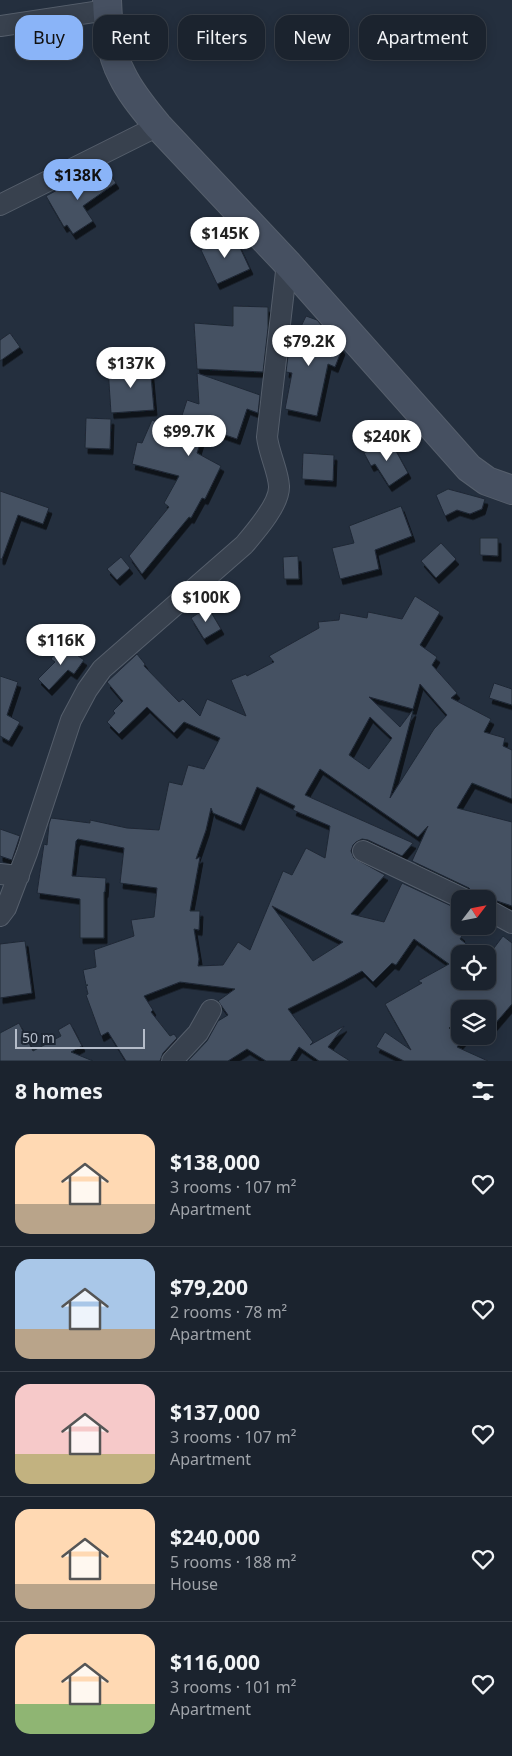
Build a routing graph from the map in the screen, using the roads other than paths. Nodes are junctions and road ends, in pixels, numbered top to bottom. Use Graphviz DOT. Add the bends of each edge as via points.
graph roads {
  1 [pos="107,5"];
  2 [pos="0,26"];
  3 [pos="158,126"];
  4 [pos="0,205"];
  5 [pos="287,263"];
  6 [pos="512,490"];
  7 [pos="362,850"];
  8 [pos="9,875"];
  9 [pos="451,893"];
  10 [pos="496,914"];
  11 [pos="0,916"];
  12 [pos="512,923"];
  13 [pos="211,1010"];
  14 [pos="172,1061"];
  1 -- 2 [label="street"];
  1 -- 3 [label="street" via="113,51 122,74 138,102"];
  3 -- 4 [label="street"];
  3 -- 5 [label="street"];
  5 -- 6 [label="street" via="469,468 486,482"];
  5 -- 8 [label="street" via="267,437 278,479 277,498 244,545 102,670 87,690 71,720"];
  7 -- 9 [label="street"];
  8 -- 11 [label="street" via="6,908"];
  10 -- 12 [label="street"];
  13 -- 14 [label="street" via="198,1033"];
}
